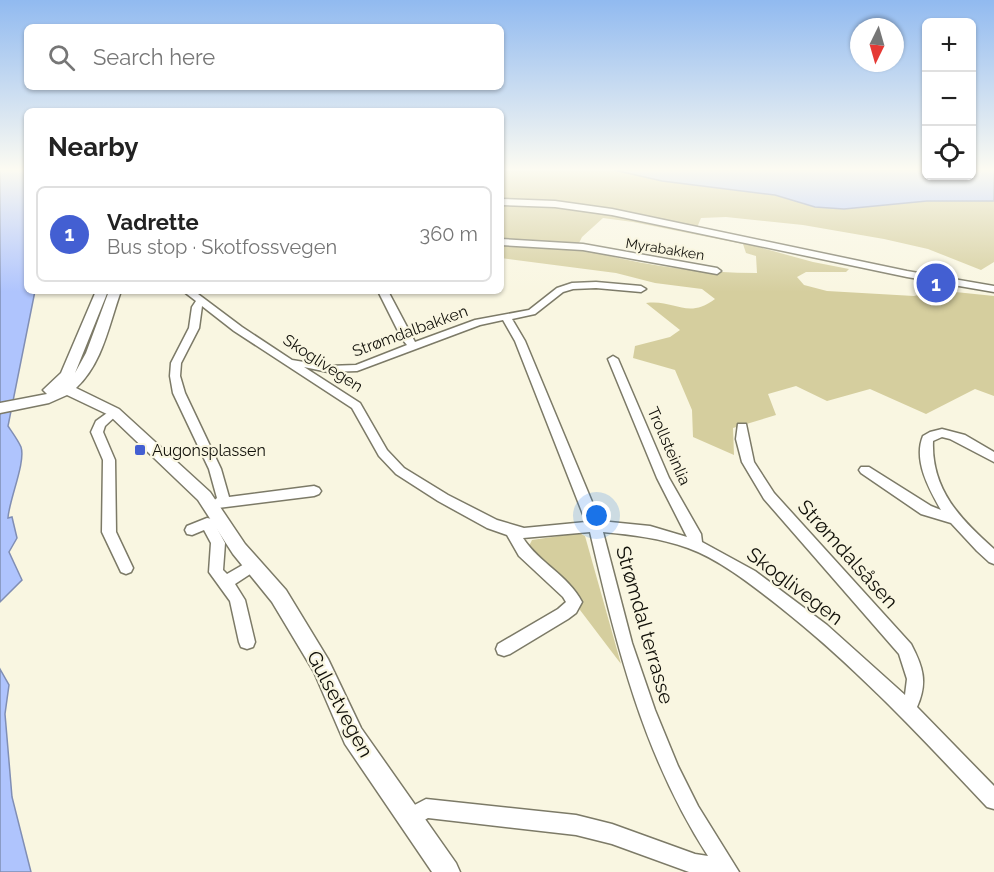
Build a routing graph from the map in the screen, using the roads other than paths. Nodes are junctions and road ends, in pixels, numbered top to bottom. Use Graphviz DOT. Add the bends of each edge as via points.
graph roads {
  1 [pos="603,211"];
  2 [pos="504,242"];
  3 [pos="717,271"];
  4 [pos="939,279"];
  5 [pos="994,283"];
  6 [pos="994,289"];
  7 [pos="640,290"];
  8 [pos="101,294"];
  9 [pos="114,294"];
  10 [pos="191,294"];
  11 [pos="384,294"];
  12 [pos="200,302"];
  13 [pos="506,317"];
  14 [pos="414,347"];
  15 [pos="614,359"];
  16 [pos="288,363"];
  17 [pos="62,388"];
  18 [pos="0,408"];
  19 [pos="114,412"];
  20 [pos="742,427"];
  21 [pos="994,458"];
  22 [pos="865,470"];
  23 [pos="314,491"];
  24 [pos="218,503"];
  25 [pos="954,519"];
  26 [pos="595,526"];
  27 [pos="192,530"];
  28 [pos="513,532"];
  29 [pos="695,545"];
  30 [pos="994,558"];
  31 [pos="253,565"];
  32 [pos="126,568"];
  33 [pos="226,582"];
  34 [pos="247,642"];
  35 [pos="504,650"];
  36 [pos="906,708"];
  37 [pos="994,800"];
  38 [pos="410,818"];
  39 [pos="727,869"];
  40 [pos="447,872"];
  1 -- 4 [label="main road"];
  2 -- 3 [label="street, Myrabakken" via="583,247"];
  4 -- 5 [label="main road"];
  4 -- 6 [label="main road"];
  7 -- 13 [label="street, Strømdalbakken" via="572,286 537,309"];
  8 -- 17 [label="main road"];
  9 -- 17 [label="main road" via="85,371"];
  10 -- 12 [label="street, Skoglivegen"];
  11 -- 14 [label="street"];
  12 -- 16 [label="street, Skoglivegen"];
  12 -- 24 [label="street" via="194,328 176,363 175,376 179,393 215,469"];
  13 -- 14 [label="street, Strømdalbakken" via="478,322"];
  13 -- 26 [label="street, Strømdal terrasse" via="520,341"];
  14 -- 16 [label="street, Strømdalbakken" via="347,369"];
  15 -- 29 [label="street, Trollsteinlia" via="663,478 694,534"];
  16 -- 28 [label="street, Skoglivegen" via="356,406 383,453 400,471 443,498"];
  17 -- 18 [label="main road" via="49,398"];
  17 -- 19 [label="main road, Gulsetvegen"];
  19 -- 24 [label="main road, Gulsetvegen"];
  19 -- 32 [label="street" via="97,432 109,460 109,532"];
  20 -- 36 [label="street, Strømdalsåsen" via="748,462 769,496 906,649 916,681"];
  21 -- 25 [label="street" via="957,437 939,433 927,440 927,456 940,499"];
  22 -- 25 [label="street" via="926,510"];
  23 -- 24 [label="street"];
  24 -- 31 [label="main road, Gulsetvegen" via="232,541"];
  25 -- 30 [label="street"];
  26 -- 28 [label="street, Skoglivegen"];
  26 -- 29 [label="street, Skoglivegen" via="650,531"];
  26 -- 39 [label="street, Strømdal terrasse" via="624,643 646,710 671,772"];
  27 -- 33 [label="street" via="207,523 212,530 219,551 216,572"];
  28 -- 35 [label="street" via="518,544 567,591 573,602 563,614"];
  29 -- 36 [label="street, Skoglivegen" via="750,575 798,610"];
  31 -- 33 [label="street"];
  31 -- 38 [label="main road, Gulsetvegen" via="279,596 321,666 353,736"];
  33 -- 34 [label="street" via="237,600"];
  36 -- 37 [label="street, Skoglivegen"];
  38 -- 39 [label="street" via="426,808 558,822 612,834 694,864"];
  38 -- 40 [label="main road, Gulsetvegen"];
}
